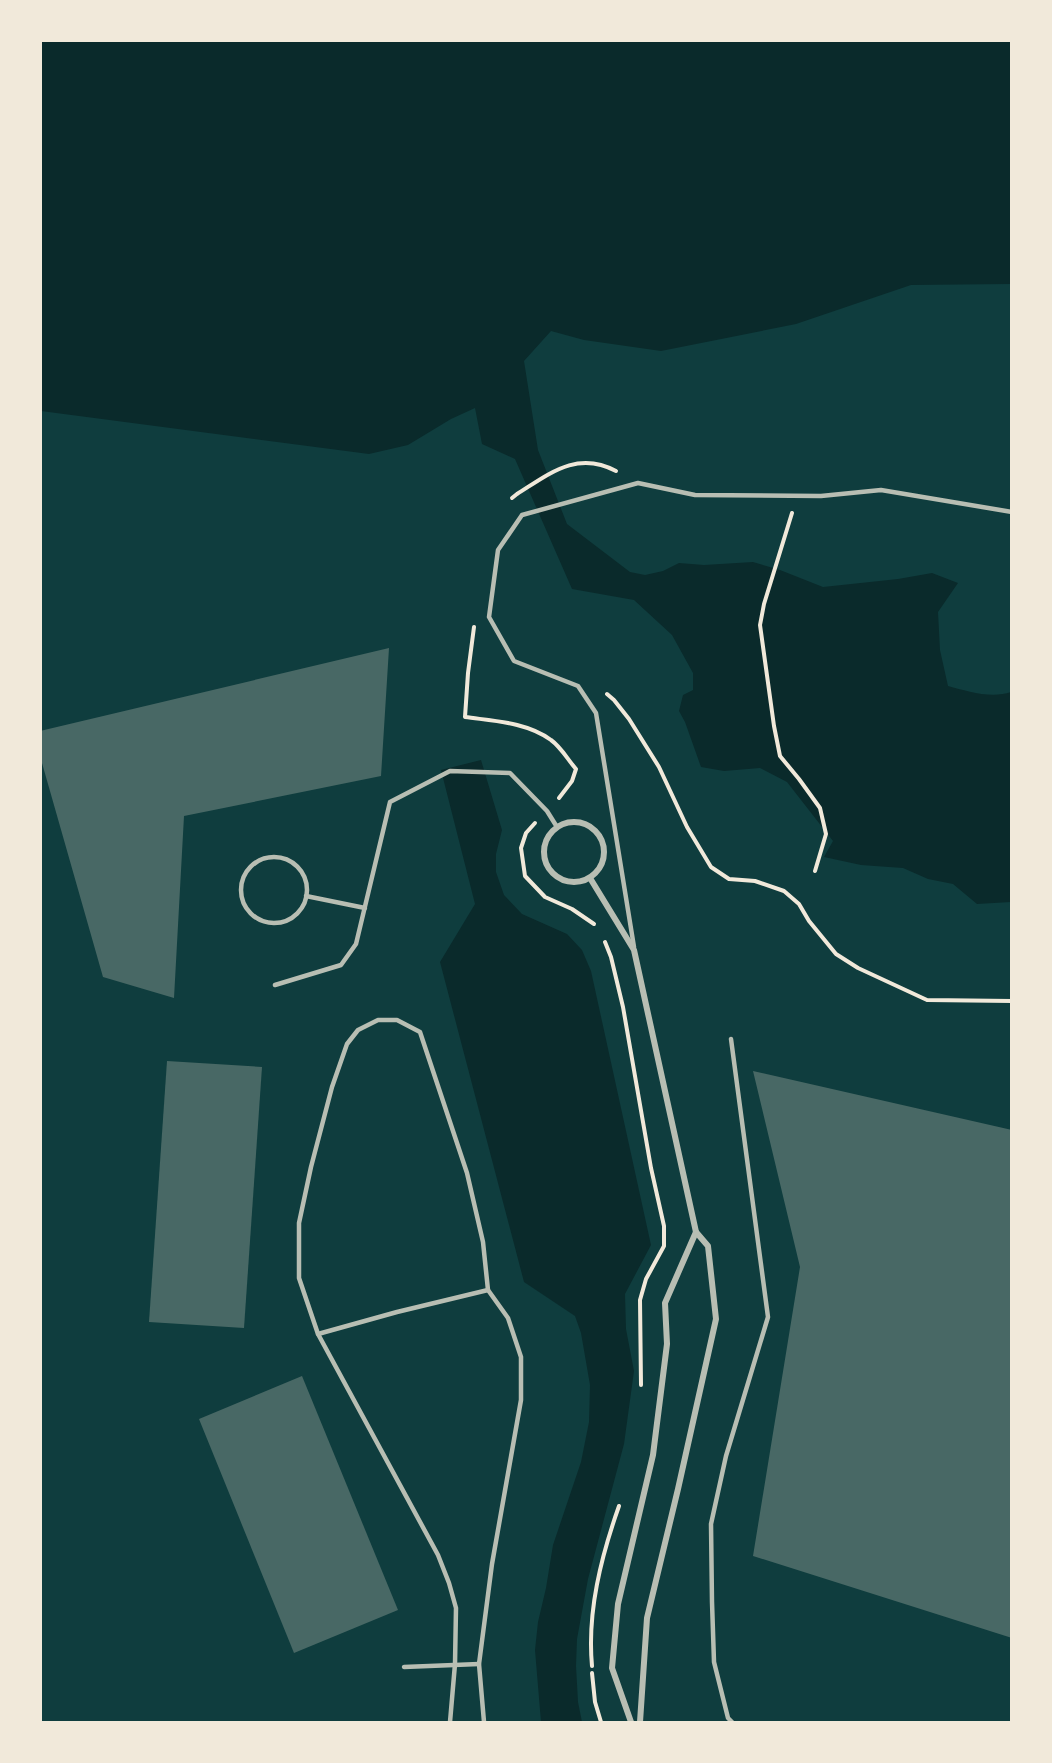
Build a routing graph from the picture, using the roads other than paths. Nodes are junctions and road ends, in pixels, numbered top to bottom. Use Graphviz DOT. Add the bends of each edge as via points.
graph roads {
  1 [pos="1011,512"];
  2 [pos="557,827"];
  3 [pos="590,878"];
  4 [pos="306,896"];
  5 [pos="365,908"];
  6 [pos="634,950"];
  7 [pos="275,986"];
  8 [pos="731,1039"];
  9 [pos="696,1232"];
  10 [pos="488,1290"];
  11 [pos="318,1334"];
  12 [pos="455,1664"];
  13 [pos="478,1664"];
  14 [pos="404,1667"];
  15 [pos="450,1722"];
  16 [pos="484,1722"];
  17 [pos="631,1722"];
  18 [pos="640,1722"];
  19 [pos="732,1722"];
  1 -- 6 [label="lane" via="881,490 821,496 695,495 638,483 522,515 498,550 489,617 514,661 578,686 596,714"];
  2 -- 3 [label="street" via="544,849 549,869 565,881 576,883"];
  2 -- 3 [label="street" via="579,822 597,831 605,849 604,859"];
  2 -- 5 [label="lane" via="510,773 450,771 390,802"];
  3 -- 6 [label="street"];
  4 -- 4 [label="lane" via="307,886 298,867 280,858 270,857 251,866 241,886 246,908 264,922 286,921 296,914"];
  4 -- 5 [label="lane"];
  5 -- 7 [label="lane" via="356,944 341,965"];
  6 -- 9 [label="street"];
  8 -- 19 [label="lane" via="768,1317 726,1456 711,1524 714,1662"];
  9 -- 17 [label="street" via="665,1303 667,1344 653,1455 618,1604 612,1668"];
  9 -- 18 [label="street" via="708,1246 716,1319 647,1618"];
  10 -- 11 [label="lane"];
  10 -- 11 [label="lane" via="483,1242 467,1173 420,1032 397,1020 378,1020 358,1030 347,1044 332,1087 299,1223 299,1278"];
  10 -- 13 [label="lane" via="508,1318 521,1357 521,1400"];
  11 -- 12 [label="lane" via="438,1555 456,1608"];
  12 -- 13 [label="lane"];
  12 -- 14 [label="lane"];
  12 -- 15 [label="lane"];
  13 -- 16 [label="lane"];
}
